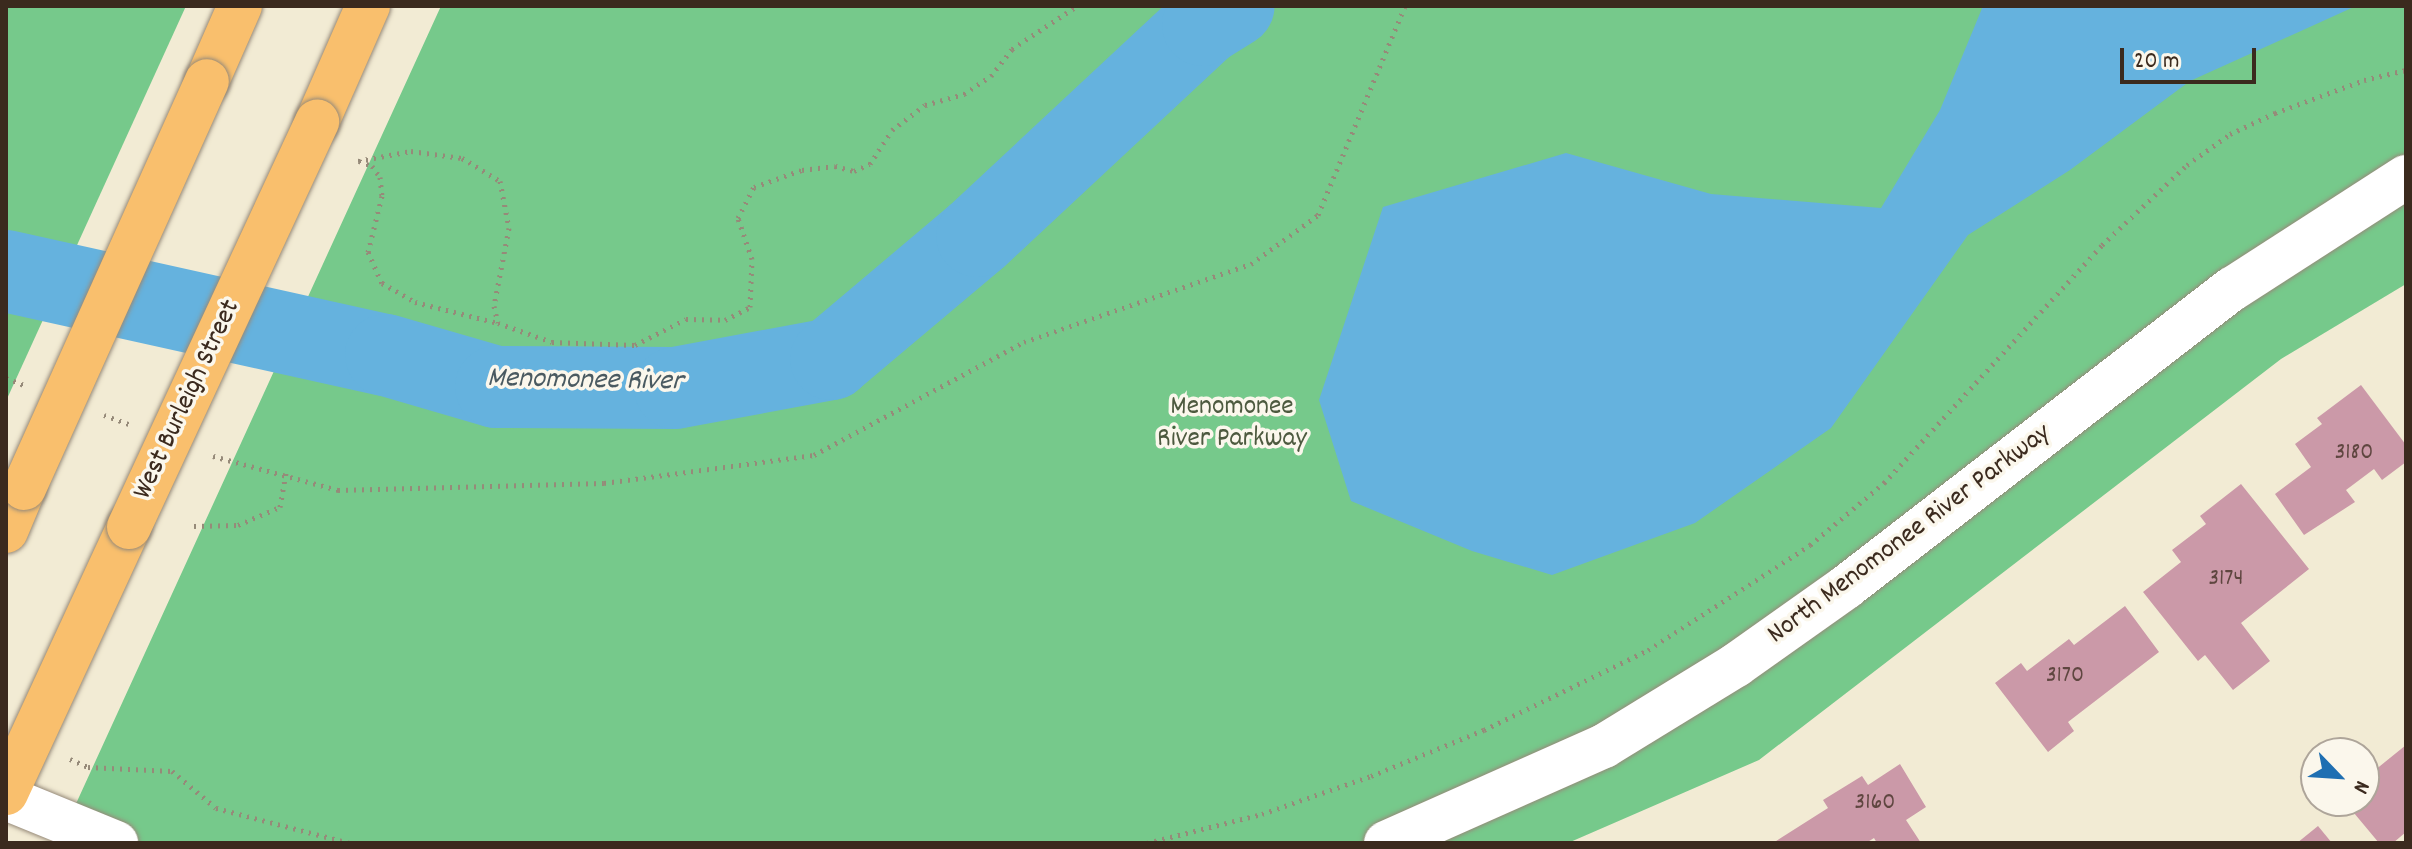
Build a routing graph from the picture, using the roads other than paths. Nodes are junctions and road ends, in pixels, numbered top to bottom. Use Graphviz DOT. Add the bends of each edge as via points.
graph roads {
  1 [pos="240,6"];
  2 [pos="368,6"];
  3 [pos="2406,177"];
  4 [pos="6,531"];
  5 [pos="6,796"];
  6 [pos="116,843"];
  7 [pos="1386,843"];
  1 -- 4 [label="main road, bridge"];
  2 -- 5 [label="main road, West Burleigh Street, bridge"];
  3 -- 7 [label="street, North Menomonee River Parkway" via="2232,289 1846,587 1736,665 1604,746"];
  5 -- 6 [label="street"];
}
